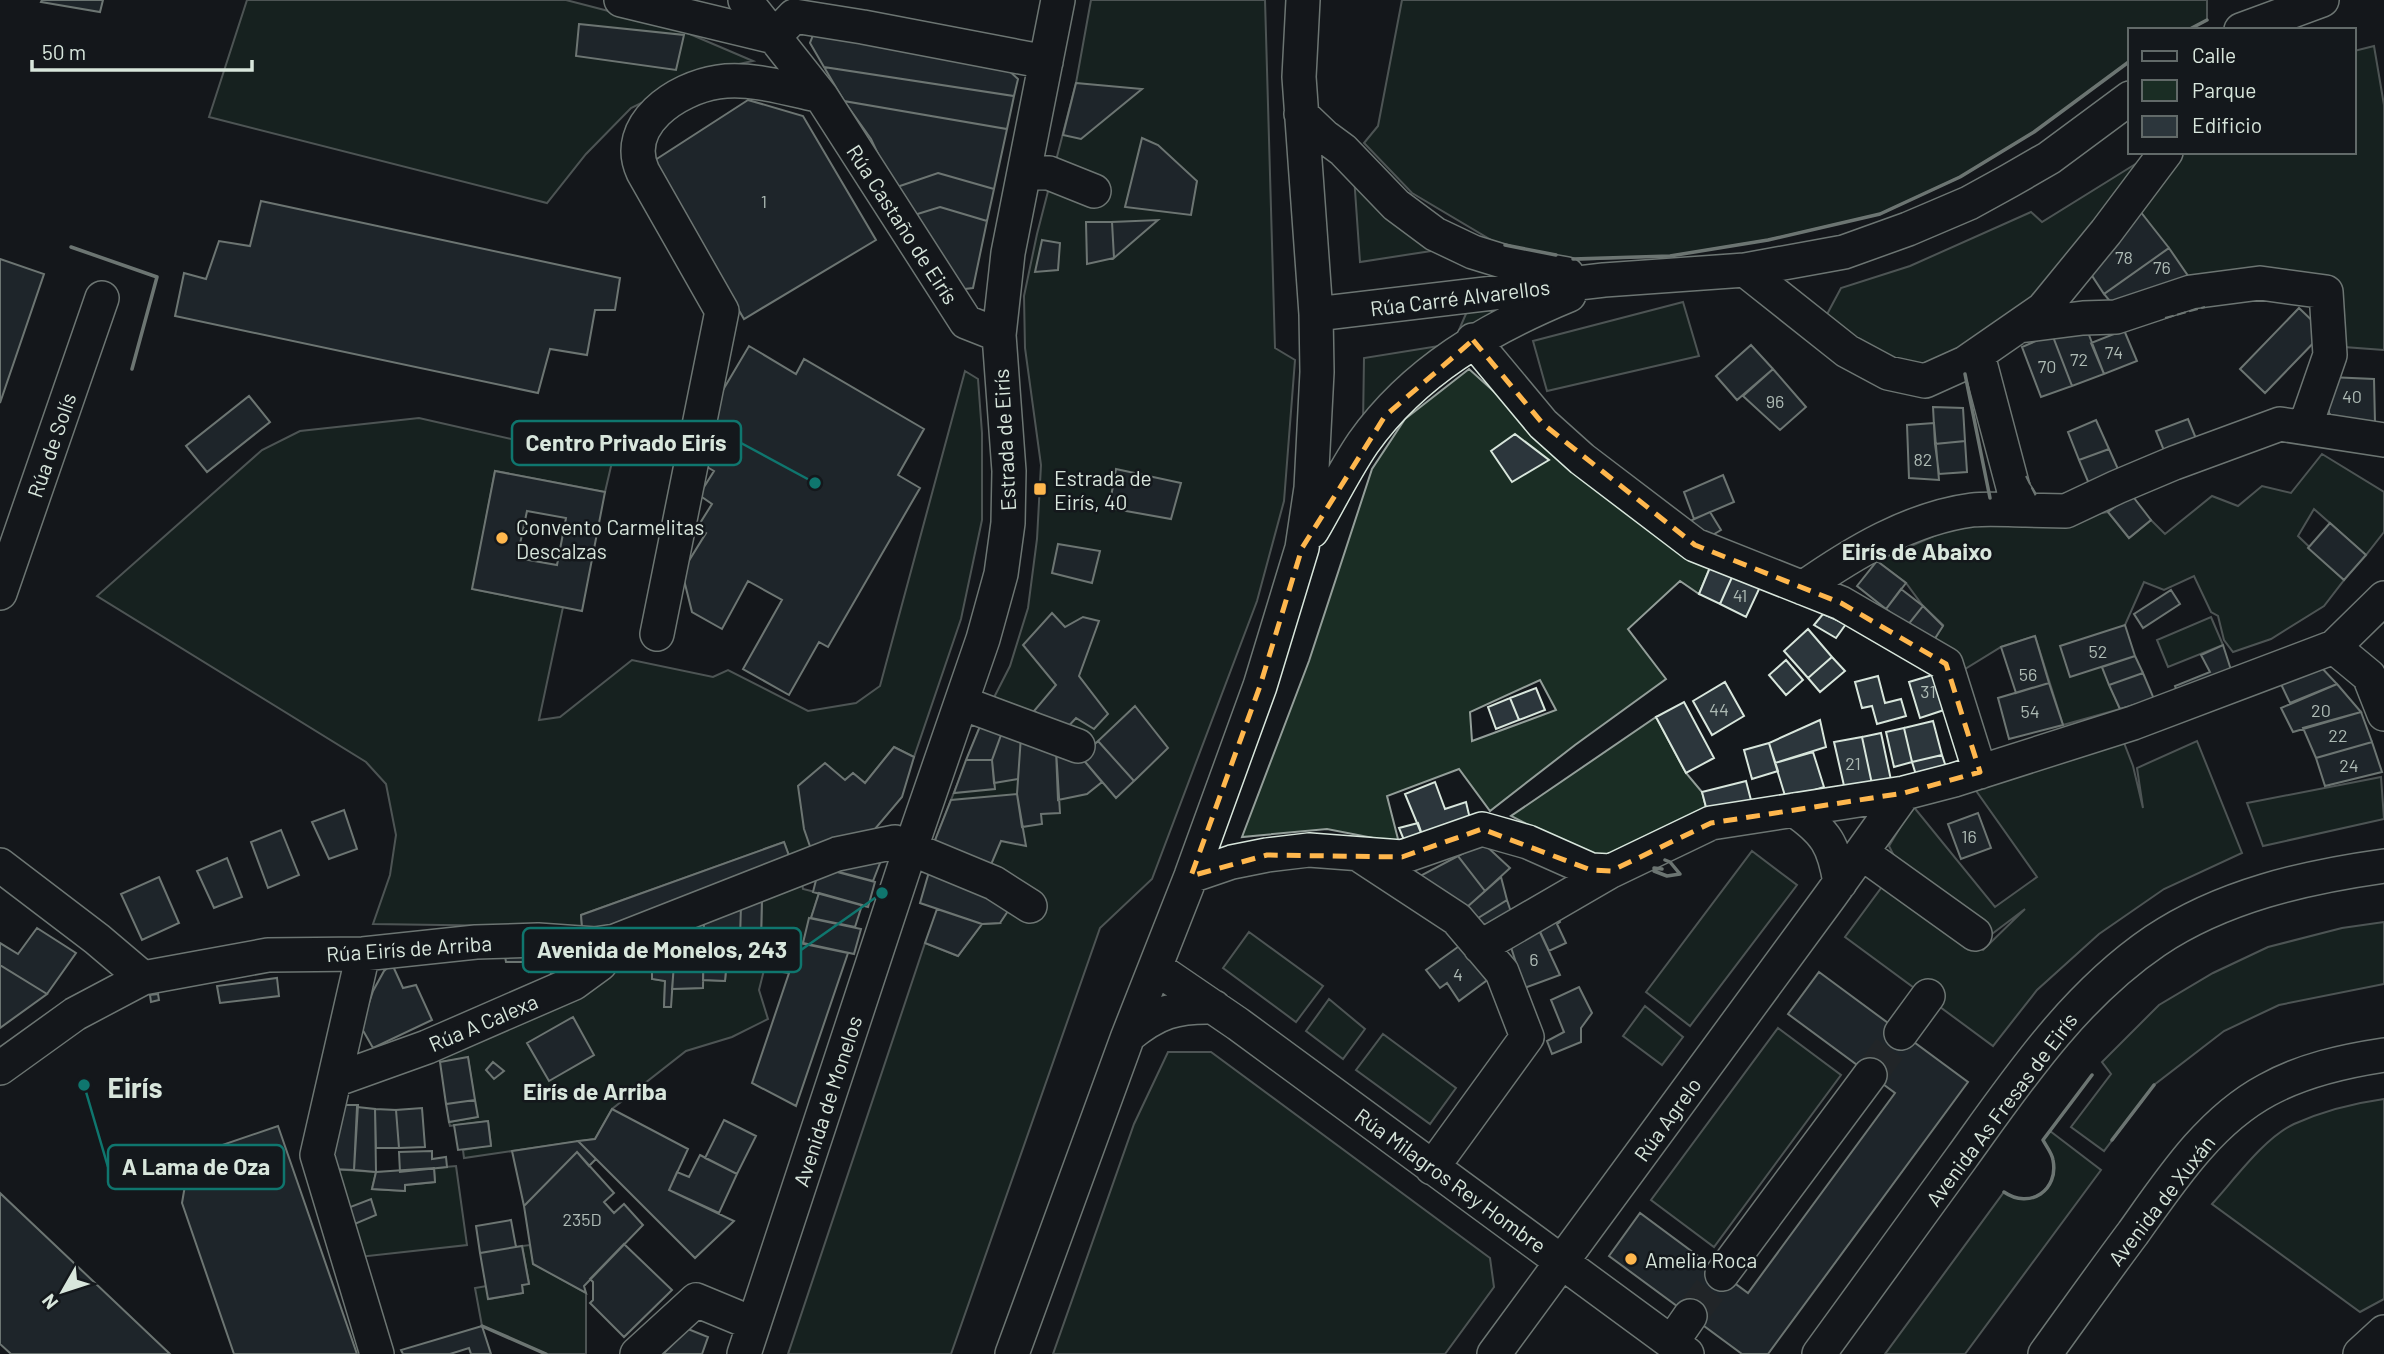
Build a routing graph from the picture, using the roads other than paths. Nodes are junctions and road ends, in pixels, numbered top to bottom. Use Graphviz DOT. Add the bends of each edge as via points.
graph roads {
  1 [pos="621,0"];
  2 [pos="745,0"];
  3 [pos="1058,0"];
  4 [pos="1303,0"];
  5 [pos="2322,0"];
  6 [pos="2246,28"];
  7 [pos="774,37"];
  8 [pos="1046,62"];
  9 [pos="821,96"];
  10 [pos="2128,99"];
  11 [pos="1301,114"];
  12 [pos="2164,154"];
  13 [pos="1024,172"];
  14 [pos="1094,191"];
  15 [pos="1745,270"];
  16 [pos="1604,280"];
  17 [pos="102,298"];
  18 [pos="1316,314"];
  19 [pos="2019,326"];
  20 [pos="999,335"];
  21 [pos="1474,340"];
  22 [pos="1978,355"];
  23 [pos="2305,427"];
  24 [pos="2384,440"];
  25 [pos="2026,510"];
  26 [pos="11,528"];
  27 [pos="1302,548"];
  28 [pos="1803,588"];
  29 [pos="0,593"];
  30 [pos="2384,598"];
  31 [pos="657,634"];
  32 [pos="2334,647"];
  33 [pos="962,703"];
  34 [pos="2384,714"];
  35 [pos="1078,746"];
  36 [pos="1980,772"];
  37 [pos="1904,793"];
  38 [pos="1794,810"];
  39 [pos="911,848"];
  40 [pos="1862,853"];
  41 [pos="1361,856"];
  42 [pos="0,865"];
  43 [pos="2384,866"];
  44 [pos="1611,871"];
  45 [pos="1191,876"];
  46 [pos="1840,883"];
  47 [pos="1030,906"];
  48 [pos="1975,934"];
  49 [pos="615,942"];
  50 [pos="1480,947"];
  51 [pos="363,954"];
  52 [pos="1156,968"];
  53 [pos="143,978"];
  54 [pos="1928,996"];
  55 [pos="1214,1007"];
  56 [pos="1901,1033"];
  57 [pos="1128,1036"];
  58 [pos="2384,1055"];
  59 [pos="0,1068"];
  60 [pos="1870,1074"];
  61 [pos="335,1080"];
  62 [pos="1432,1168"];
  63 [pos="1562,1261"];
  64 [pos="1722,1274"];
  65 [pos="2384,1332"];
  66 [pos="1683,1337"];
  67 [pos="749,1339"];
  68 [pos="377,1354"];
  69 [pos="637,1354"];
  70 [pos="1012,1354"];
  71 [pos="1494,1354"];
  72 [pos="1819,1354"];
  73 [pos="2045,1354"];
  74 [pos="2360,1354"];
  1 -- 7 [label="street"];
  2 -- 7 [label="street, Rúa Castaño de Eirís"];
  3 -- 8 [label="street, Estrada de Eirís"];
  4 -- 11 [label="street"];
  5 -- 6 [label="street"];
  7 -- 8 [label="street" via="794,16"];
  7 -- 9 [label="street, Rúa Castaño de Eirís"];
  8 -- 13 [label="street, Estrada de Eirís"];
  9 -- 20 [label="street, Rúa Castaño de Eirís" via="966,322"];
  9 -- 31 [label="street" via="718,82 664,106 638,140 639,163 722,311"];
  10 -- 15 [label="street, Rúa Carré Alvarellos" via="2049,158 1969,202 1844,252"];
  11 -- 16 [label="street" via="1396,205 1435,234 1512,264"];
  11 -- 18 [label="street"];
  12 -- 19 [label="street" via="2043,309"];
  13 -- 14 [label="street" via="1049,173"];
  13 -- 20 [label="street, Estrada de Eirís" via="1008,253"];
  15 -- 16 [label="street, Rúa Carré Alvarellos"];
  15 -- 22 [label="street" via="1847,351 1888,373 1925,381"];
  16 -- 18 [label="street, Rúa Carré Alvarellos"];
  16 -- 21 [label="street, Rúa Carré Alvarellos"];
  17 -- 26 [label="street, Rúa de Solís"];
  18 -- 27 [label="street" via="1315,427"];
  19 -- 22 [label="street"];
  19 -- 23 [label="street" via="2116,317 2191,292 2260,283 2326,292 2330,355"];
  20 -- 33 [label="street, Estrada de Eirís" via="1008,523 1001,574"];
  21 -- 27 [label="street, Rúa Carré Alvarellos" via="1410,388 1385,416 1363,444"];
  21 -- 28 [label="street" via="1543,424 1695,545"];
  22 -- 25 [label="street" via="2014,491"];
  23 -- 24 [label="street"];
  23 -- 25 [label="street" via="2280,424 2162,468 2066,511"];
  25 -- 28 [label="street" via="1974,510 1936,518 1879,541"];
  26 -- 29 [label="street, Rúa de Solís"];
  27 -- 45 [label="street" via="1261,686"];
  28 -- 36 [label="street" via="1841,603 1947,664"];
  30 -- 32 [label="street"];
  32 -- 34 [label="street" via="2369,676"];
  32 -- 36 [label="street" via="2133,723"];
  33 -- 35 [label="street"];
  33 -- 39 [label="street, Estrada de Eirís"];
  36 -- 37 [label="street"];
  37 -- 38 [label="street"];
  37 -- 40 [label="street, Rúa Agrelo"];
  38 -- 44 [label="street" via="1711,823"];
  38 -- 46 [label="street" via="1815,825 1830,844"];
  39 -- 47 [label="street, Rúa Eirís de Arriba" via="994,883"];
  39 -- 49 [label="street, Rúa Eirís de Arriba" via="895,842 837,854"];
  39 -- 67 [label="street, Avenida de Monelos"];
  40 -- 46 [label="street, Rúa Agrelo"];
  40 -- 48 [label="street"];
  41 -- 44 [label="street" via="1402,857 1482,830 1528,842 1591,870"];
  41 -- 45 [label="street" via="1309,850 1232,862"];
  41 -- 50 [label="street" via="1457,919"];
  42 -- 53 [label="street"];
  43 -- 72 [label="street, Avenida As Fresas de Eirís" via="2230,902 2197,917 2124,964 2086,999 2011,1088"];
  44 -- 50 [label="street"];
  45 -- 52 [label="street"];
  46 -- 63 [label="street, Rúa Agrelo"];
  49 -- 51 [label="street, Rúa Eirís de Arriba" via="476,942"];
  49 -- 61 [label="street, Rúa A Calexa" via="600,964 574,983 427,1047"];
  50 -- 62 [label="street" via="1502,972 1527,1037"];
  51 -- 53 [label="street, Rúa Eirís de Arriba" via="268,955"];
  51 -- 61 [label="street"];
  52 -- 55 [label="street, Rúa Milagros Rey Hombre"];
  52 -- 57 [label="street"];
  53 -- 59 [label="street, Rúa Eirís de Arriba" via="75,1014"];
  54 -- 56 [label="street"];
  55 -- 57 [label="street" via="1189,1006 1166,1012"];
  55 -- 62 [label="street, Rúa Milagros Rey Hombre"];
  57 -- 70 [label="street"];
  58 -- 73 [label="street, Avenida de Xuxán" via="2301,1074 2266,1090 2228,1118 2184,1163"];
  60 -- 64 [label="street"];
  61 -- 68 [label="street" via="317,1155"];
  62 -- 63 [label="street, Rúa Milagros Rey Hombre"];
  63 -- 66 [label="street, Rúa Milagros Rey Hombre"];
  63 -- 71 [label="street, Rúa Agrelo"];
  65 -- 74 [label="street"];
  67 -- 69 [label="street" via="696,1300"];
}
